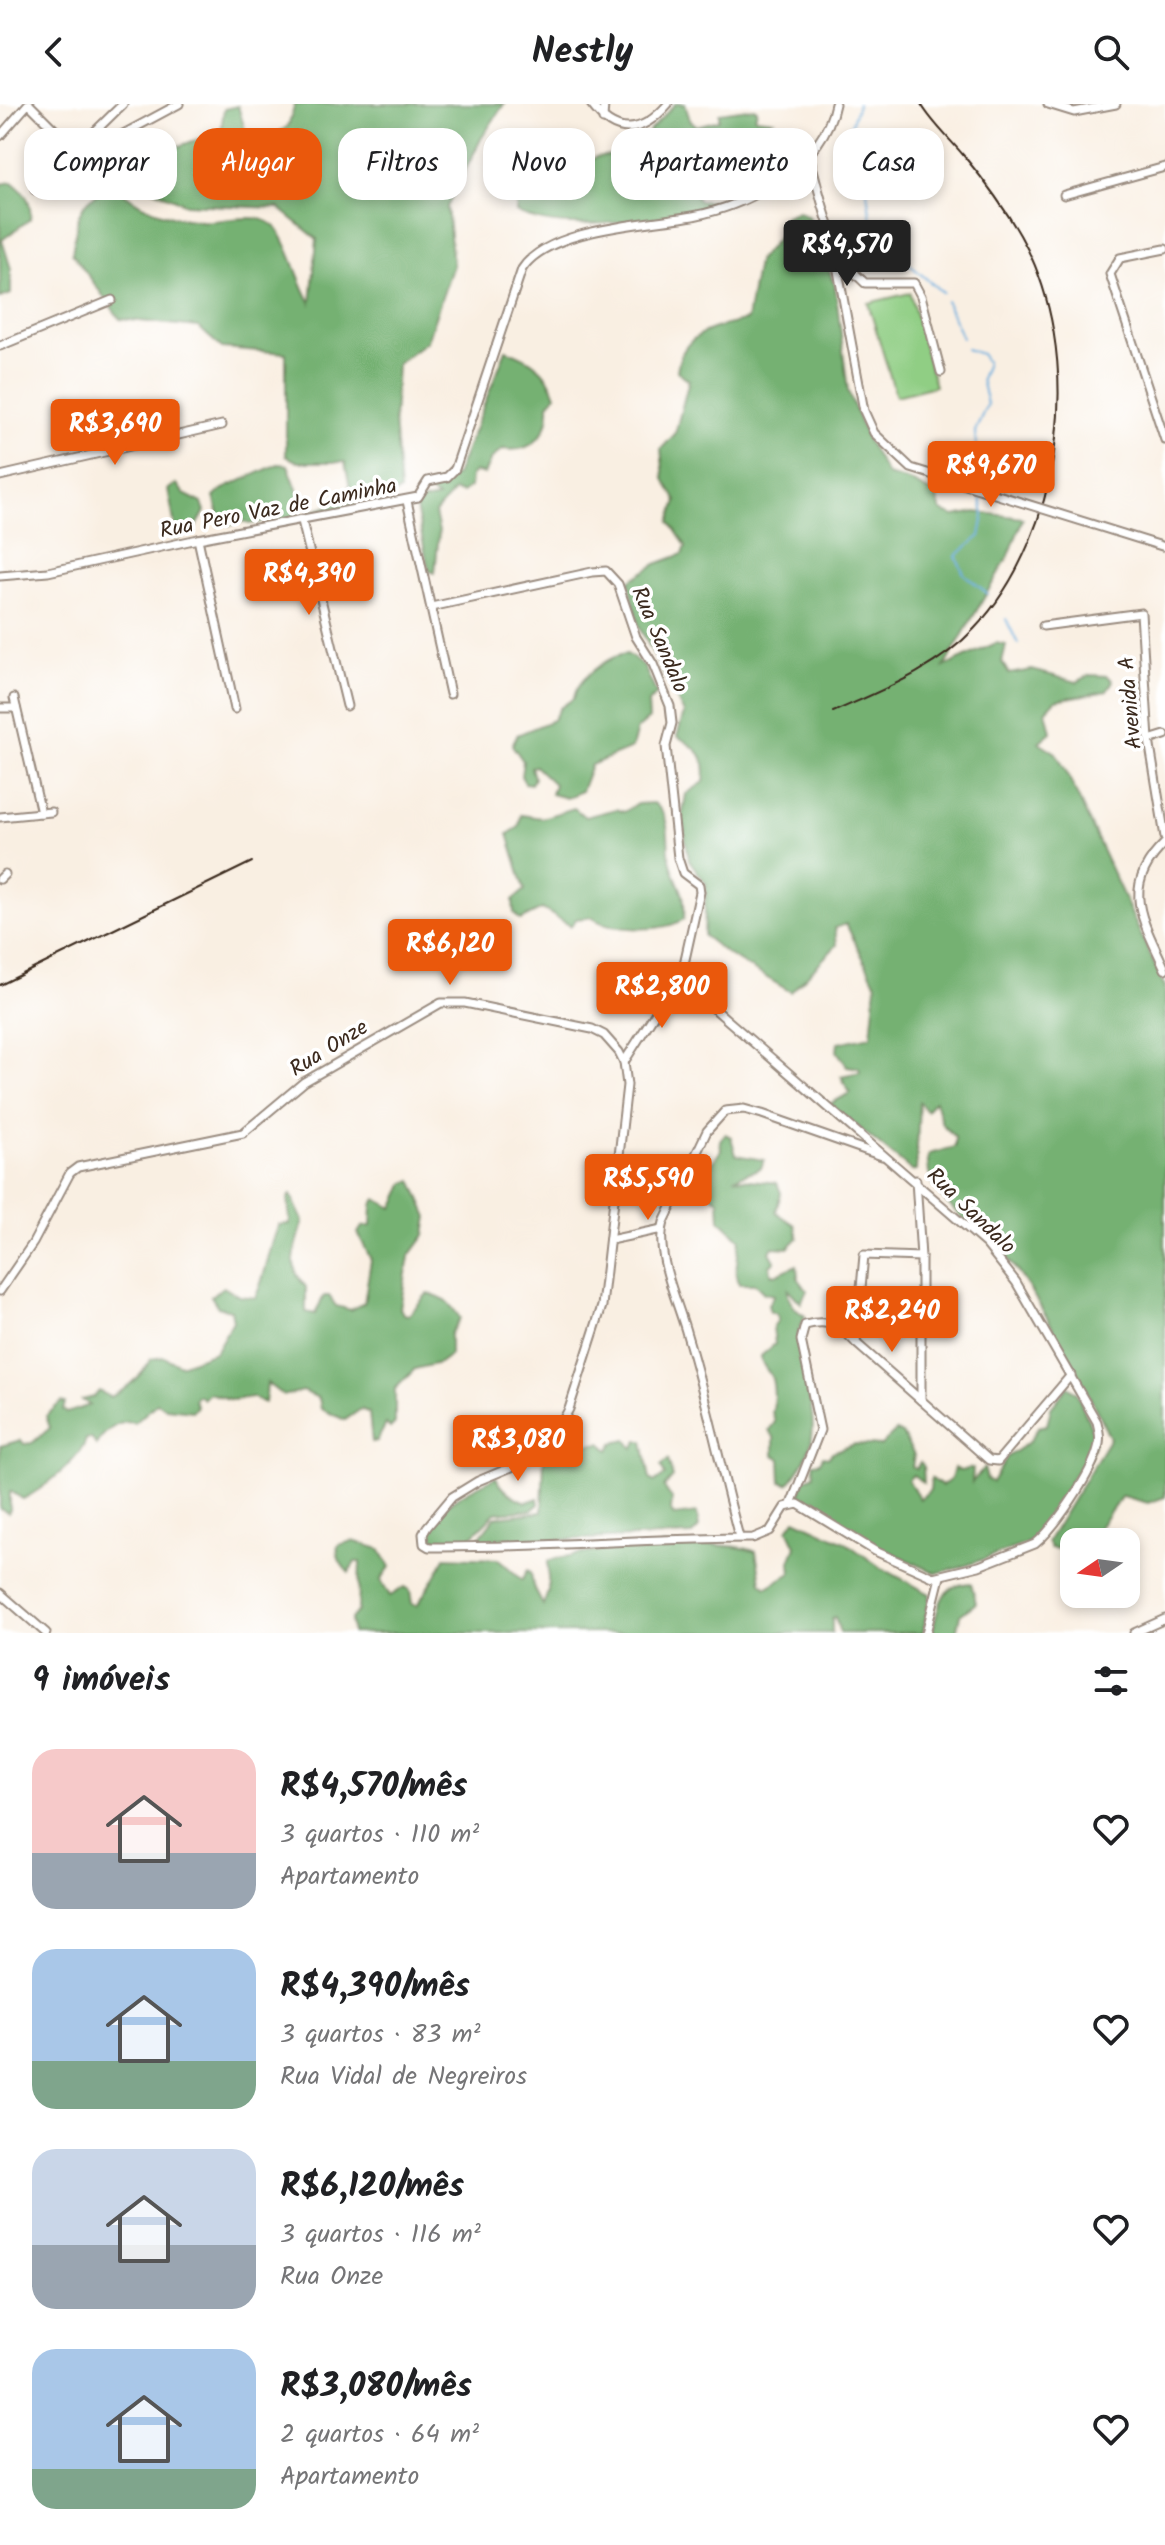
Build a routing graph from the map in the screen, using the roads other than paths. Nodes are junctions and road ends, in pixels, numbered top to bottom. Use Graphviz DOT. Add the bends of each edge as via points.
graph roads {
  1 [pos="29,104"];
  2 [pos="123,104"];
  3 [pos="179,104"];
  4 [pos="591,104"];
  5 [pos="604,104"];
  6 [pos="668,104"];
  7 [pos="835,104"];
  8 [pos="1048,104"];
  9 [pos="1116,104"];
  10 [pos="603,119"];
  11 [pos="53,128"];
  12 [pos="99,128"];
  13 [pos="134,128"];
  14 [pos="0,136"];
  15 [pos="817,143"];
  16 [pos="1165,167"];
  17 [pos="817,181"];
  18 [pos="1064,195"];
  19 [pos="735,200"];
  20 [pos="830,224"];
  21 [pos="1165,249"];
  22 [pos="112,300"];
  23 [pos="0,346"];
  24 [pos="941,372"];
  25 [pos="222,425"];
  26 [pos="1165,440"];
  27 [pos="0,476"];
  28 [pos="407,501"];
  29 [pos="302,521"];
  30 [pos="198,539"];
  31 [pos="1165,547"];
  32 [pos="0,576"];
  33 [pos="431,607"];
  34 [pos="1043,626"];
  35 [pos="450,694"];
  36 [pos="14,698"];
  37 [pos="347,706"];
  38 [pos="0,708"];
  39 [pos="16,708"];
  40 [pos="235,709"];
  41 [pos="1165,735"];
  42 [pos="1149,740"];
  43 [pos="51,812"];
  44 [pos="41,813"];
  45 [pos="0,817"];
  46 [pos="1165,840"];
  47 [pos="1165,969"];
  48 [pos="702,998"];
  49 [pos="624,1062"];
  50 [pos="888,1158"];
  51 [pos="916,1180"];
  52 [pos="662,1229"];
  53 [pos="610,1240"];
  54 [pos="921,1257"];
  55 [pos="0,1291"];
  56 [pos="856,1343"];
  57 [pos="1071,1375"];
  58 [pos="921,1400"];
  59 [pos="791,1504"];
  60 [pos="739,1537"];
  61 [pos="940,1577"];
  62 [pos="0,1593"];
  63 [pos="1165,1619"];
  64 [pos="46,1633"];
  65 [pos="926,1633"];
  66 [pos="1134,1633"];
  1 -- 11 [label="street"];
  1 -- 14 [label="street"];
  2 -- 12 [label="street"];
  3 -- 13 [label="street"];
  4 -- 10 [label="street"];
  5 -- 10 [label="street"];
  6 -- 10 [label="street" via="641,127 621,127"];
  7 -- 15 [label="street, Rua Pero Vaz de Caminha"];
  8 -- 9 [label="street" via="1074,112"];
  16 -- 18 [label="street"];
  17 -- 20 [label="street"];
  19 -- 28 [label="street, Rua Pero Vaz de Caminha" via="707,212 575,238 529,258 455,469 447,477 428,481 421,495"];
  20 -- 24 [label="street" via="850,268 865,283 907,281 917,287"];
  20 -- 31 [label="street, bridge" via="864,411 874,433 911,468"];
  21 -- 26 [label="street" via="1120,258 1110,274"];
  22 -- 23 [label="street"];
  25 -- 27 [label="street"];
  28 -- 29 [label="street, Rua Pero Vaz de Caminha"];
  28 -- 33 [label="street"];
  29 -- 30 [label="street, Rua Pero Vaz de Caminha"];
  29 -- 37 [label="street"];
  30 -- 32 [label="street, Rua Pero Vaz de Caminha" via="48,572"];
  30 -- 40 [label="street"];
  33 -- 35 [label="street"];
  33 -- 48 [label="street, Rua Sandalo" via="592,572 606,571 614,577 673,718 666,746 678,858 700,892 682,973"];
  34 -- 42 [label="street, Avenida A" via="1141,613"];
  36 -- 39 [label="street"];
  38 -- 39 [label="street"];
  39 -- 44 [label="street"];
  41 -- 42 [label="street"];
  42 -- 46 [label="street, Avenida A"];
  43 -- 44 [label="street"];
  44 -- 45 [label="street"];
  46 -- 47 [label="street" via="1142,869 1138,884 1142,917"];
  48 -- 49 [label="street" via="672,996 663,1001"];
  48 -- 50 [label="street, Rua Sandalo"];
  49 -- 53 [label="street" via="627,1085"];
  49 -- 55 [label="street, Rua Onze" via="604,1035 592,1029 465,1003 441,1003 304,1082 243,1133 78,1167"];
  50 -- 51 [label="street, Rua Sandalo"];
  50 -- 52 [label="street" via="762,1114 725,1111 707,1131"];
  51 -- 54 [label="street"];
  51 -- 57 [label="street, Rua Sandalo" via="1000,1259"];
  52 -- 53 [label="street"];
  52 -- 60 [label="street" via="673,1294"];
  53 -- 60 [label="street" via="602,1306 569,1409 554,1437 538,1456 452,1497 423,1534 424,1544"];
  54 -- 56 [label="street" via="864,1255"];
  54 -- 58 [label="street"];
  56 -- 58 [label="street"];
  56 -- 59 [label="street" via="838,1324 805,1325 801,1340 820,1430"];
  57 -- 58 [label="street" via="998,1461 989,1460"];
  57 -- 61 [label="street, Rua Sandalo" via="1100,1434 1083,1479 1035,1544"];
  59 -- 60 [label="street" via="764,1535"];
  59 -- 61 [label="street" via="806,1507 910,1569"];
  61 -- 65 [label="street"];
  62 -- 64 [label="street"];
  63 -- 66 [label="street"];
}
